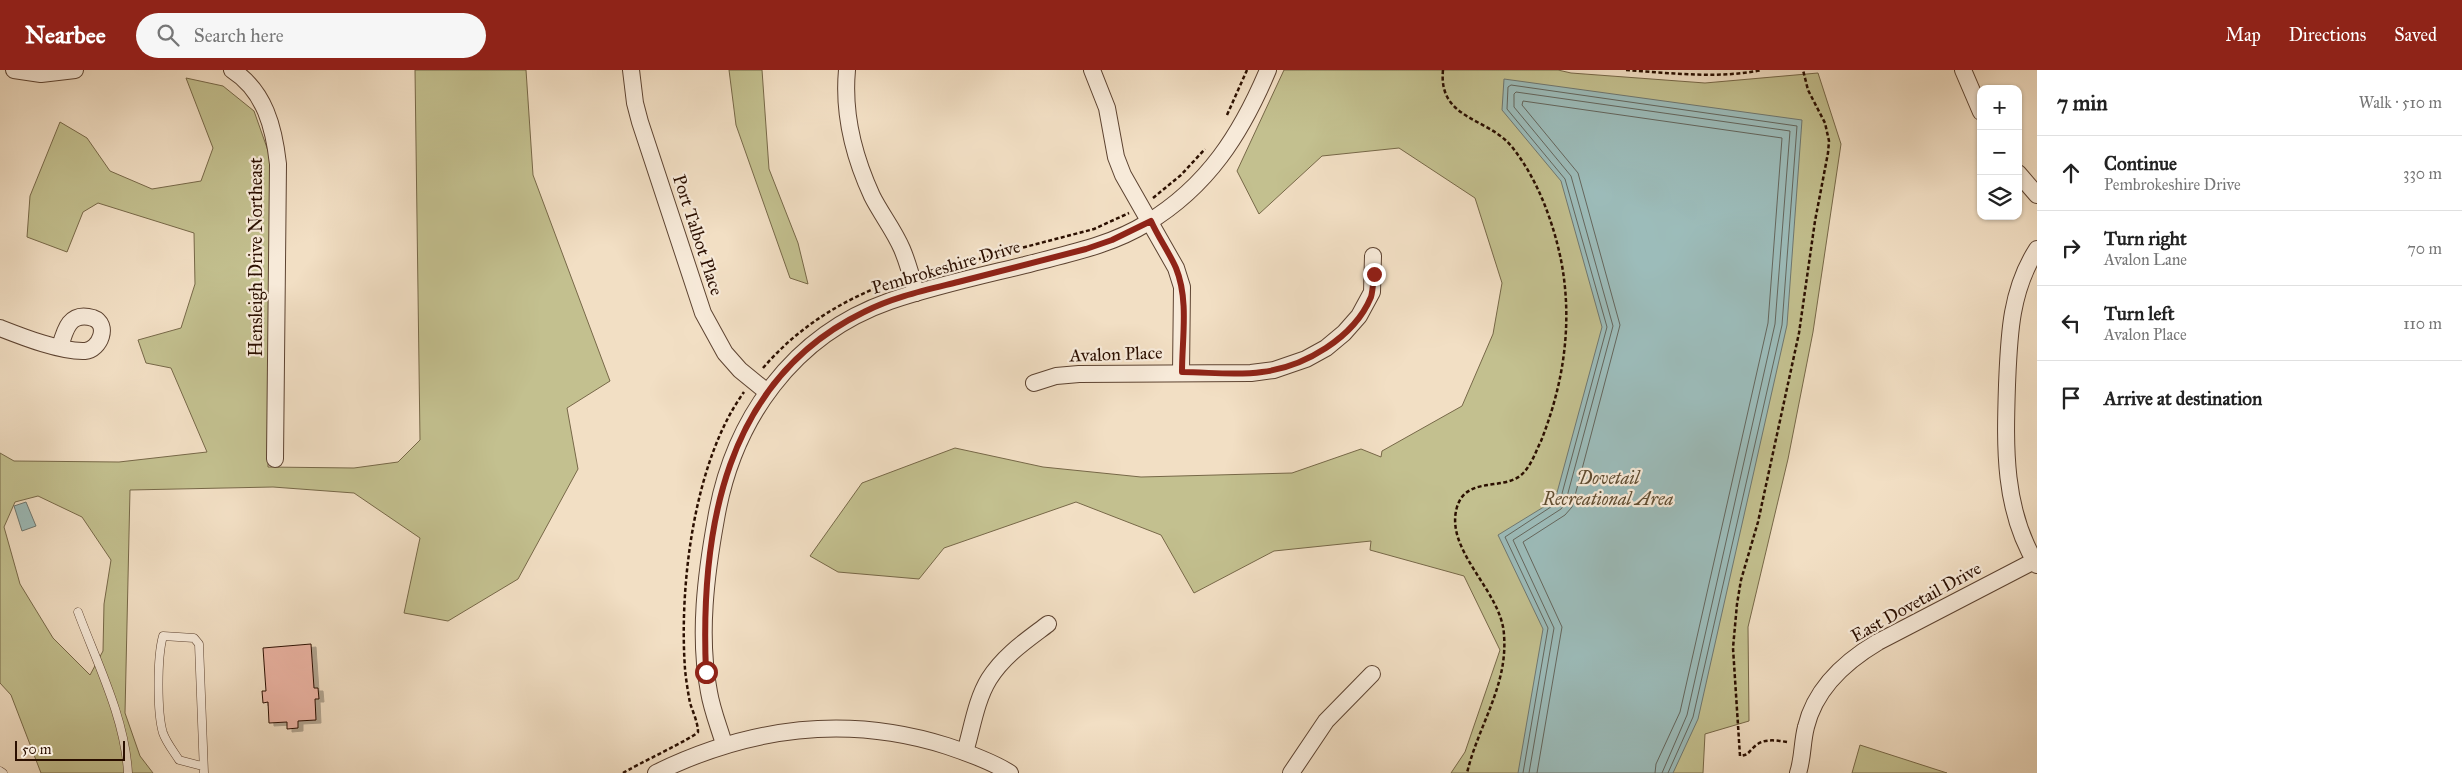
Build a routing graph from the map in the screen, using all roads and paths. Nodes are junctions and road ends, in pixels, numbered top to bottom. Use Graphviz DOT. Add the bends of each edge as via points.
graph roads {
  1 [pos="14,70"];
  2 [pos="75,70"];
  3 [pos="232,70"];
  4 [pos="631,70"];
  5 [pos="847,70"];
  6 [pos="1092,70"];
  7 [pos="1247,70"];
  8 [pos="1268,70"];
  9 [pos="1443,70"];
  10 [pos="1626,70"];
  11 [pos="1762,70"];
  12 [pos="1803,70"];
  13 [pos="1963,70"];
  14 [pos="1977,103"];
  15 [pos="1223,122"];
  16 [pos="1210,143"];
  17 [pos="2020,175"];
  18 [pos="2037,195"];
  19 [pos="1142,206"];
  20 [pos="1151,221"];
  21 [pos="2037,249"];
  22 [pos="1373,256"];
  23 [pos="974,260"];
  24 [pos="911,277"];
  25 [pos="916,293"];
  26 [pos="0,328"];
  27 [pos="60,347"];
  28 [pos="1182,372"];
  29 [pos="753,381"];
  30 [pos="1034,383"];
  31 [pos="767,392"];
  32 [pos="275,458"];
  33 [pos="2036,563"];
  34 [pos="78,612"];
  35 [pos="1048,624"];
  36 [pos="1372,674"];
  37 [pos="724,744"];
  38 [pos="1804,744"];
  39 [pos="965,752"];
  40 [pos="203,769"];
  41 [pos="0,771"];
  42 [pos="3,773"];
  43 [pos="128,773"];
  44 [pos="623,773"];
  45 [pos="656,773"];
  46 [pos="1010,773"];
  47 [pos="1291,773"];
  48 [pos="1467,773"];
  49 [pos="1798,773"];
  1 -- 2 [label="street" via="41,74"];
  3 -- 32 [label="street, Hensleigh Drive Northeast" via="261,100 274,130 278,164"];
  4 -- 29 [label="street, Port Talbot Place" via="640,122 703,314 725,353"];
  5 -- 24 [label="street" via="848,110 862,172 902,248"];
  6 -- 19 [label="street" via="1107,108 1116,157"];
  7 -- 15 [label="path"];
  8 -- 20 [label="street, Pembrokeshire Drive" via="1253,107 1225,153 1182,198"];
  9 -- 48 [label="path" via="1443,85 1451,104 1498,134 1510,145 1529,174 1550,221 1561,258 1567,320 1555,401 1534,458 1520,476 1481,485 1467,492 1456,512 1460,542 1495,606 1504,633 1499,683"];
  10 -- 11 [label="path" via="1689,74"];
  12 -- 38 [label="path" via="1808,90 1825,124 1828,153 1814,221 1799,332 1758,522 1741,580 1734,648 1740,756 1766,740"];
  13 -- 14 [label="street"];
  16 -- 19 [label="path" via="1181,176"];
  17 -- 18 [label="street"];
  19 -- 20 [label="street"];
  19 -- 23 [label="path" via="1094,229"];
  20 -- 25 [label="street, Pembrokeshire Drive" via="1086,249"];
  20 -- 28 [label="street" via="1176,268 1182,287"];
  21 -- 33 [label="street" via="2021,280 2009,329 2005,444 2014,511"];
  22 -- 28 [label="street, Avalon Place" via="1370,298 1359,316 1326,348 1306,359 1263,372"];
  24 -- 25 [label="street"];
  24 -- 29 [label="path" via="883,285 831,309 788,342"];
  25 -- 31 [label="street, Pembrokeshire Drive" via="864,312 840,325 797,358"];
  26 -- 27 [label="street"];
  28 -- 30 [label="street, Avalon Place" via="1079,374 1056,376"];
  29 -- 31 [label="street, Port Talbot Place"];
  29 -- 44 [label="path" via="730,415 706,468 692,542 686,592 685,669 698,732"];
  31 -- 37 [label="street, Pembrokeshire Drive" via="747,423 728,465 710,552 706,672"];
  33 -- 38 [label="street, East Dovetail Drive" via="1860,653 1840,669 1816,702 1806,726"];
  34 -- 43 [label="lane" via="122,735"];
  35 -- 39 [label="street" via="1001,663 989,680"];
  36 -- 47 [label="street" via="1326,721"];
  37 -- 39 [label="street" via="787,731 865,729 928,740"];
  37 -- 45 [label="street"];
  38 -- 49 [label="street, East Dovetail Drive"];
  39 -- 46 [label="street"];
  40 -- 40 [label="lane" via="199,644 194,638 163,636 159,650 163,735 178,760"];
  41 -- 42 [label="lane"];
}
